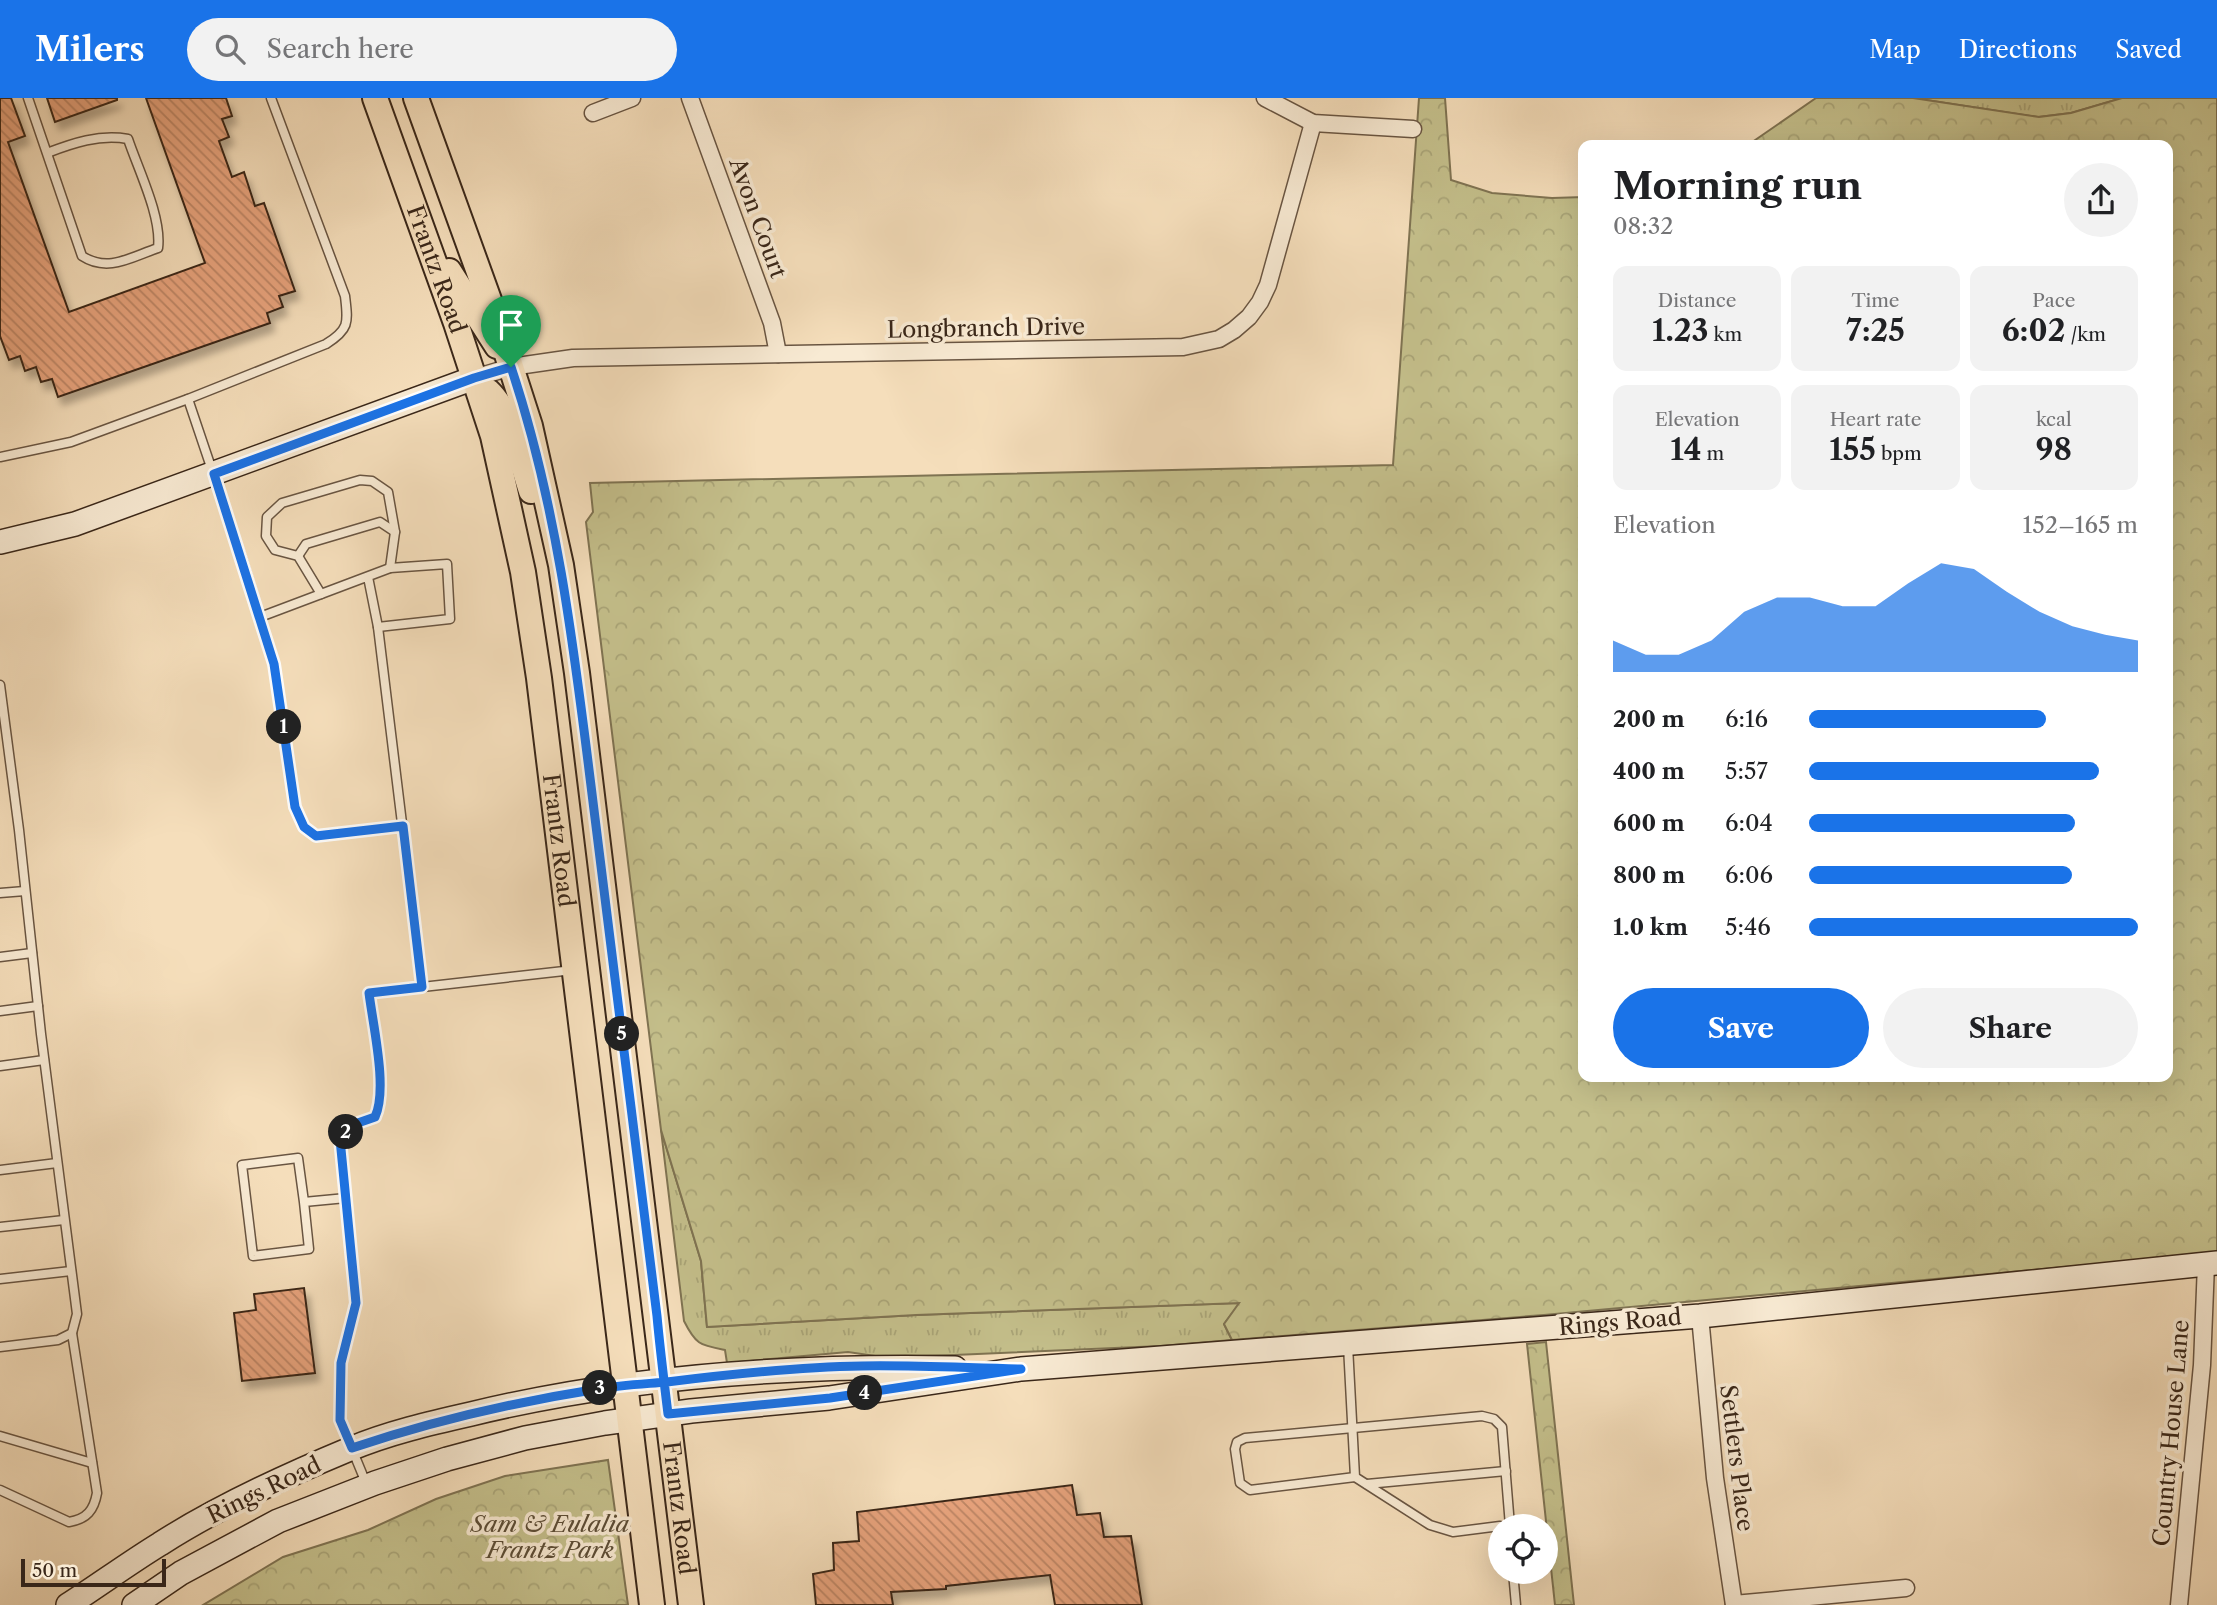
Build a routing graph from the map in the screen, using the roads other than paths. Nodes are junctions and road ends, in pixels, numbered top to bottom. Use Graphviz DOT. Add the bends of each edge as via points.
graph roads {
  1 [pos="28,98"];
  2 [pos="271,98"];
  3 [pos="375,98"];
  4 [pos="416,98"];
  5 [pos="632,98"];
  6 [pos="690,98"];
  7 [pos="1265,98"];
  8 [pos="593,113"];
  9 [pos="1313,123"];
  10 [pos="1413,129"];
  11 [pos="47,153"];
  12 [pos="420,226"];
  13 [pos="778,354"];
  14 [pos="511,367"];
  15 [pos="474,378"];
  16 [pos="188,399"];
  17 [pos="0,457"];
  18 [pos="214,474"];
  19 [pos="395,532"];
  20 [pos="0,542"];
  21 [pos="558,549"];
  22 [pos="298,556"];
  23 [pos="390,568"];
  24 [pos="368,576"];
  25 [pos="321,594"];
  26 [pos="260,617"];
  27 [pos="378,627"];
  28 [pos="0,685"];
  29 [pos="3,736"];
  30 [pos="403,826"];
  31 [pos="25,891"];
  32 [pos="0,893"];
  33 [pos="32,953"];
  34 [pos="0,957"];
  35 [pos="575,970"];
  36 [pos="422,987"];
  37 [pos="38,1006"];
  38 [pos="0,1011"];
  39 [pos="44,1060"];
  40 [pos="0,1066"];
  41 [pos="57,1163"];
  42 [pos="0,1170"];
  43 [pos="346,1198"];
  44 [pos="304,1202"];
  45 [pos="65,1220"];
  46 [pos="0,1227"];
  47 [pos="2211,1264"];
  48 [pos="71,1271"];
  49 [pos="0,1279"];
  50 [pos="1700,1316"];
  51 [pos="72,1332"];
  52 [pos="1348,1343"];
  53 [pos="0,1347"];
  54 [pos="1021,1369"];
  55 [pos="664,1382"];
  56 [pos="625,1386"];
  57 [pos="668,1414"];
  58 [pos="630,1420"];
  59 [pos="1353,1429"];
  60 [pos="0,1436"];
  61 [pos="352,1448"];
  62 [pos="92,1463"];
  63 [pos="1506,1471"];
  64 [pos="1355,1477"];
  65 [pos="1367,1484"];
  66 [pos="368,1486"];
  67 [pos="0,1490"];
  68 [pos="1509,1514"];
  69 [pos="1488,1528"];
  70 [pos="1514,1584"];
  71 [pos="1906,1588"];
  72 [pos="1734,1604"];
  73 [pos="68,1605"];
  74 [pos="134,1605"];
  75 [pos="652,1605"];
  76 [pos="691,1605"];
  77 [pos="1516,1605"];
  78 [pos="2179,1605"];
  1 -- 11 [label="lane"];
  2 -- 16 [label="lane" via="345,296 348,317 342,334 326,344"];
  3 -- 12 [label="main road, Frantz Road"];
  4 -- 14 [label="main road, Frantz Road"];
  5 -- 8 [label="street"];
  6 -- 13 [label="street, Avon Court" via="772,323"];
  7 -- 9 [label="street"];
  9 -- 10 [label="street"];
  9 -- 13 [label="street, Longbranch Drive" via="1268,285 1249,317 1219,339 1183,347"];
  11 -- 11 [label="lane" via="82,256 107,265 159,248 153,211 128,139 113,136 78,142"];
  12 -- 14 [label="main road"];
  12 -- 15 [label="main road, Frantz Road"];
  13 -- 14 [label="street, Longbranch Drive" via="573,358"];
  14 -- 15 [label="street, Longbranch Drive"];
  14 -- 21 [label="main road, Frantz Road" via="530,426"];
  15 -- 18 [label="main road"];
  15 -- 21 [label="main road" via="495,397 511,429 535,503"];
  15 -- 35 [label="main road, Frantz Road" via="493,436 523,572"];
  16 -- 17 [label="lane" via="71,442"];
  16 -- 18 [label="lane"];
  18 -- 20 [label="main road" via="75,524"];
  18 -- 26 [label="lane"];
  19 -- 22 [label="lane" via="380,522 306,544"];
  19 -- 22 [label="lane" via="388,492 372,481 360,480 282,503 267,517 266,536 275,550"];
  19 -- 23 [label="lane"];
  21 -- 55 [label="main road, Frantz Road"];
  22 -- 25 [label="lane"];
  23 -- 24 [label="lane"];
  23 -- 27 [label="lane" via="447,564 450,619"];
  24 -- 25 [label="lane"];
  24 -- 27 [label="lane"];
  25 -- 26 [label="lane"];
  26 -- 30 [label="lane" via="274,664 295,807 304,827 316,836"];
  27 -- 30 [label="lane"];
  28 -- 29 [label="lane"];
  29 -- 31 [label="lane"];
  30 -- 36 [label="lane"];
  31 -- 32 [label="lane"];
  31 -- 33 [label="lane"];
  33 -- 34 [label="lane"];
  33 -- 37 [label="lane"];
  35 -- 36 [label="lane"];
  35 -- 56 [label="main road, Frantz Road"];
  36 -- 43 [label="lane" via="369,993 381,1105 375,1117 352,1125 340,1139"];
  37 -- 38 [label="lane"];
  37 -- 39 [label="lane"];
  39 -- 40 [label="lane"];
  39 -- 41 [label="lane"];
  41 -- 42 [label="lane"];
  41 -- 45 [label="lane"];
  43 -- 44 [label="lane"];
  43 -- 61 [label="lane" via="356,1303 341,1363 340,1420"];
  44 -- 44 [label="lane" via="298,1158 242,1165 253,1256 309,1250"];
  45 -- 46 [label="lane"];
  45 -- 48 [label="lane"];
  47 -- 50 [label="main road, Rings Road"];
  47 -- 78 [label="street, Country House Lane"];
  48 -- 49 [label="lane"];
  48 -- 51 [label="lane" via="77,1314"];
  50 -- 52 [label="main road, Rings Road"];
  50 -- 72 [label="street, Settlers Place" via="1715,1478"];
  51 -- 53 [label="lane" via="58,1340"];
  51 -- 62 [label="lane"];
  52 -- 54 [label="main road, Rings Road"];
  52 -- 59 [label="lane"];
  54 -- 55 [label="main road, Rings Road" via="861,1366"];
  54 -- 57 [label="main road, Rings Road" via="830,1398"];
  55 -- 56 [label="main road, Rings Road"];
  55 -- 57 [label="main road, Frantz Road"];
  56 -- 58 [label="main road, Frantz Road"];
  56 -- 61 [label="main road, Rings Road" via="511,1404"];
  57 -- 58 [label="main road, Rings Road"];
  57 -- 76 [label="main road, Frantz Road"];
  58 -- 66 [label="main road, Rings Road" via="526,1438"];
  58 -- 75 [label="main road, Frantz Road"];
  59 -- 63 [label="lane" via="1482,1416 1494,1419 1502,1427"];
  59 -- 64 [label="lane"];
  59 -- 64 [label="lane" via="1245,1438 1235,1449 1240,1483 1250,1490"];
  60 -- 62 [label="lane"];
  61 -- 66 [label="lane"];
  61 -- 73 [label="main road, Rings Road" via="270,1484 162,1542"];
  62 -- 67 [label="lane" via="97,1493 94,1509 80,1520 69,1522"];
  63 -- 65 [label="lane"];
  63 -- 68 [label="lane"];
  64 -- 65 [label="lane"];
  65 -- 69 [label="lane" via="1430,1525 1453,1532"];
  66 -- 74 [label="main road, Rings Road" via="278,1521 181,1573"];
  70 -- 77 [label="lane"];
  71 -- 72 [label="street"];
}
